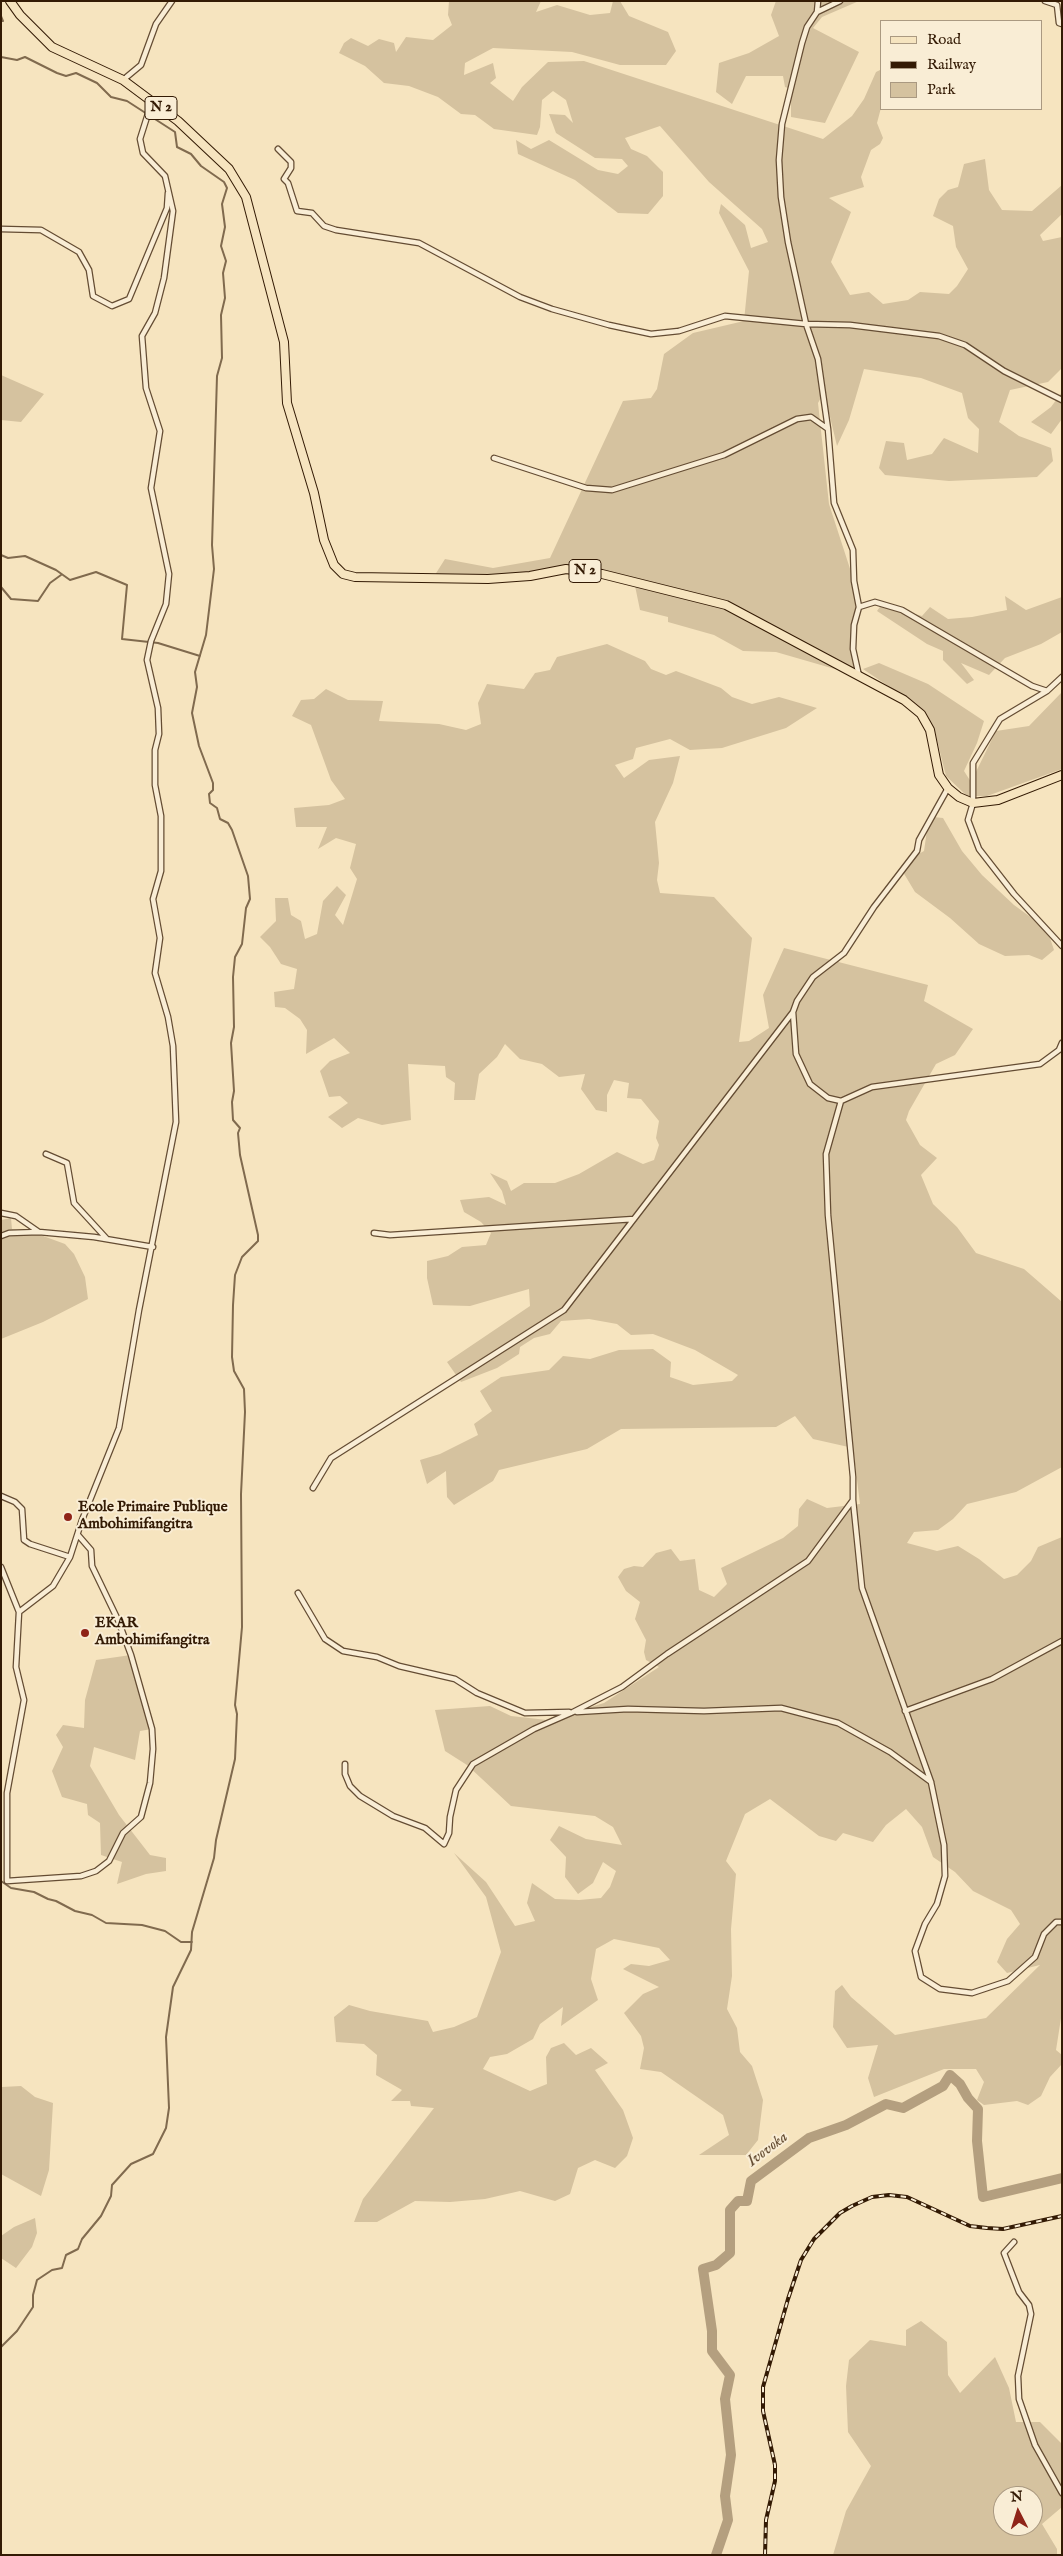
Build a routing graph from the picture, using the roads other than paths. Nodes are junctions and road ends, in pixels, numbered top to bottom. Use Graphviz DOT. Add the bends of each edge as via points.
graph roads {
  1 [pos="10,1"];
  2 [pos="172,1"];
  3 [pos="818,1"];
  4 [pos="840,1"];
  5 [pos="1045,1"];
  6 [pos="817,12"];
  7 [pos="1062,24"];
  8 [pos="123,80"];
  9 [pos="151,105"];
  10 [pos="278,149"];
  11 [pos="169,187"];
  12 [pos="1,229"];
  13 [pos="806,324"];
  14 [pos="1062,400"];
  15 [pos="828,429"];
  16 [pos="494,458"];
  17 [pos="859,607"];
  18 [pos="859,676"];
  19 [pos="1062,677"];
  20 [pos="1047,690"];
  21 [pos="1062,775"];
  22 [pos="948,788"];
  23 [pos="973,803"];
  24 [pos="1062,946"];
  25 [pos="792,1012"];
  26 [pos="1062,1043"];
  27 [pos="841,1101"];
  28 [pos="46,1154"];
  29 [pos="1,1213"];
  30 [pos="634,1219"];
  31 [pos="38,1232"];
  32 [pos="374,1233"];
  33 [pos="1,1236"];
  34 [pos="108,1239"];
  35 [pos="153,1247"];
  36 [pos="313,1488"];
  37 [pos="1,1496"];
  38 [pos="853,1500"];
  39 [pos="78,1535"];
  40 [pos="70,1557"];
  41 [pos="1,1567"];
  42 [pos="298,1594"];
  43 [pos="19,1612"];
  44 [pos="1062,1641"];
  45 [pos="904,1711"];
  46 [pos="573,1712"];
  47 [pos="345,1764"];
  48 [pos="931,1782"];
  49 [pos="1062,1922"];
  50 [pos="1014,2242"];
  51 [pos="1062,2493"];
  1 -- 8 [label="main road, N 2" via="52,47"];
  2 -- 8 [label="street" via="156,24 141,66"];
  3 -- 6 [label="street"];
  4 -- 6 [label="street"];
  5 -- 7 [label="street" via="1057,5 1059,23"];
  6 -- 13 [label="street" via="802,43 782,124 779,160 781,197"];
  8 -- 9 [label="main road, N 2"];
  9 -- 11 [label="street" via="140,140 142,152 165,176"];
  9 -- 18 [label="main road, N 2" via="229,169 246,197 284,342 287,403 324,540 334,565 343,574 355,577 468,579 530,576 566,569 602,574 726,604"];
  10 -- 13 [label="street" via="291,162 284,179 297,210 312,213 324,226 419,243 520,297 552,309 651,334 678,331 725,316"];
  11 -- 12 [label="street" via="167,208 129,300 112,306 93,296 89,270 79,252 41,230"];
  11 -- 35 [label="street" via="173,211 165,270 155,313 142,336 146,388 160,431 151,488 169,574 166,604 150,643 147,660 158,708 159,734 155,750 155,785 161,816 161,871 153,898 160,938 155,973 173,1046 176,1122"];
  13 -- 14 [label="street" via="850,325 939,336 965,345 1004,371"];
  13 -- 15 [label="street" via="818,358"];
  15 -- 16 [label="street" via="811,417 797,419 724,455 612,490 586,488"];
  15 -- 17 [label="street" via="834,503 853,550"];
  17 -- 18 [label="street" via="853,649"];
  17 -- 20 [label="street" via="875,602 902,610 1032,686"];
  18 -- 22 [label="main road, N 2" via="904,700 921,714 930,730 939,775"];
  19 -- 20 [label="street"];
  20 -- 23 [label="street" via="1000,719 973,763"];
  21 -- 23 [label="main road" via="998,800"];
  22 -- 23 [label="main road"];
  22 -- 25 [label="street" via="919,840 917,851 844,953 813,977"];
  23 -- 24 [label="street" via="968,820 979,849 1014,894"];
  25 -- 27 [label="street" via="796,1054 810,1084 828,1098"];
  25 -- 30 [label="street"];
  26 -- 27 [label="street" via="1059,1050 1040,1064 872,1087"];
  27 -- 38 [label="street" via="826,1162"];
  28 -- 34 [label="street" via="67,1163 74,1203"];
  29 -- 31 [label="street" via="16,1216"];
  30 -- 32 [label="street"];
  30 -- 36 [label="street" via="564,1310 331,1458"];
  31 -- 33 [label="street"];
  31 -- 34 [label="street"];
  34 -- 35 [label="street"];
  35 -- 39 [label="street" via="119,1428"];
  37 -- 40 [label="street" via="22,1509 24,1540"];
  38 -- 45 [label="street" via="862,1588"];
  38 -- 46 [label="street" via="808,1561 622,1687"];
  39 -- 40 [label="street"];
  39 -- 43 [label="street" via="91,1550 92,1566 131,1655 152,1729 153,1749 150,1783 141,1817 123,1833 109,1861 96,1871 81,1876 7,1881 7,1793 24,1700 16,1667"];
  40 -- 43 [label="street" via="52,1586"];
  41 -- 43 [label="street"];
  42 -- 46 [label="street" via="325,1639 344,1651 455,1679 477,1693 525,1713"];
  44 -- 45 [label="street" via="992,1679"];
  45 -- 48 [label="street"];
  46 -- 47 [label="street" via="534,1729 474,1764 456,1790 450,1833 444,1844 425,1828 393,1816 360,1796 350,1786"];
  46 -- 48 [label="street" via="780,1708 838,1723 890,1752"];
  48 -- 49 [label="street" via="944,1845 944,1876 937,1904 915,1951 921,1977 940,1989 972,1993 1008,1981 1035,1957 1044,1934 1056,1922"];
  50 -- 51 [label="street" via="1004,2253 1031,2314 1018,2376 1020,2399 1035,2445"];
}
